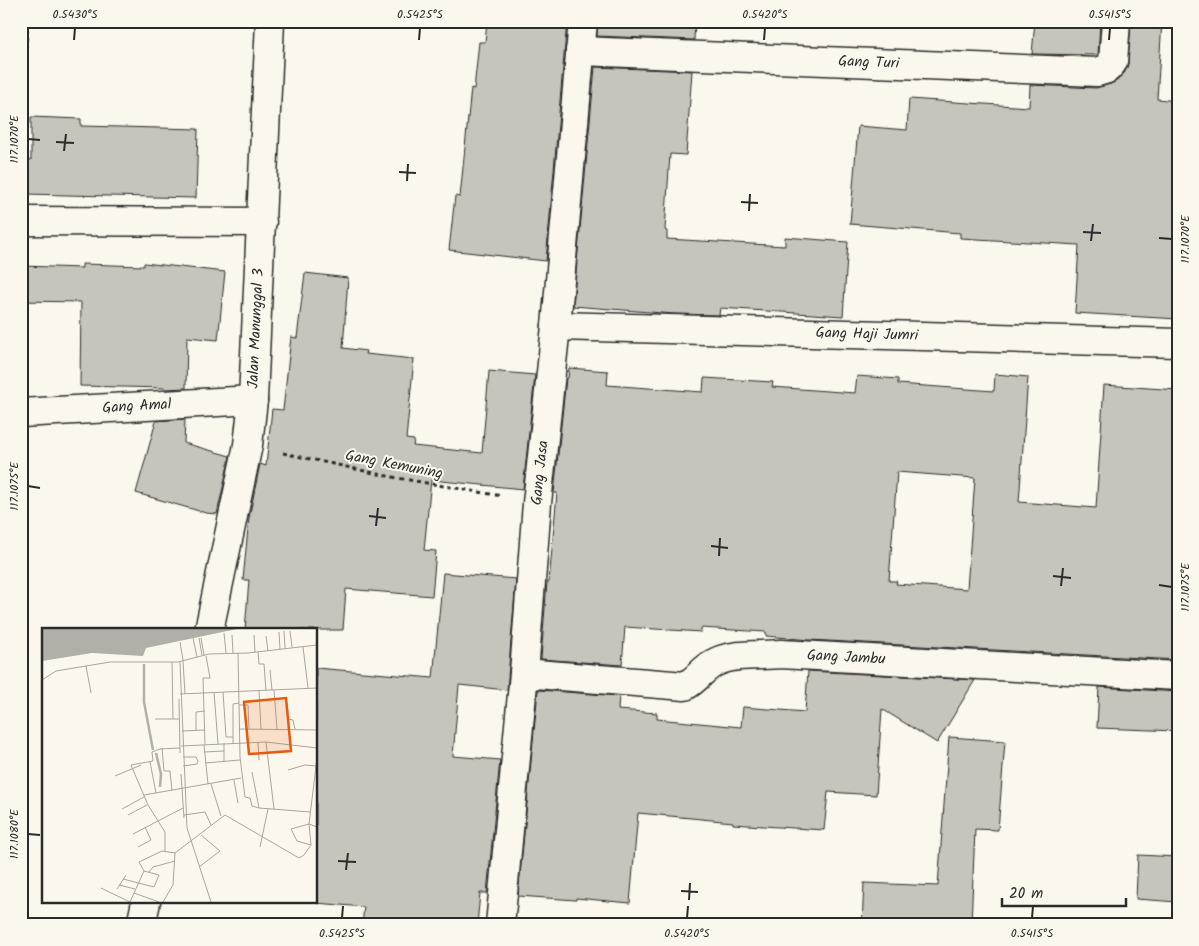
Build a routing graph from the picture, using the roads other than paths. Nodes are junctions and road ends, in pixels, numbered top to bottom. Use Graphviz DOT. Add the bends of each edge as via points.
graph roads {
  1 [pos="270,21"];
  2 [pos="582,21"];
  3 [pos="1116,21"];
  4 [pos="580,51"];
  5 [pos="21,221"];
  6 [pos="262,222"];
  7 [pos="556,326"];
  8 [pos="1178,343"];
  9 [pos="253,400"];
  10 [pos="21,413"];
  11 [pos="208,628"];
  12 [pos="524,673"];
  13 [pos="1178,676"];
  14 [pos="146,904"];
  15 [pos="141,925"];
  16 [pos="500,925"];
  1 -- 6 [label="street, Jalan Manunggal 3"];
  2 -- 4 [label="street, Gang Jasa"];
  3 -- 4 [label="street, Gang Turi" via="1113,62 1107,69 1097,72"];
  4 -- 7 [label="street, Gang Jasa"];
  5 -- 6 [label="street"];
  6 -- 9 [label="street, Jalan Manunggal 3"];
  7 -- 8 [label="street, Gang Haji Jumri"];
  7 -- 12 [label="street, Gang Jasa" via="537,502"];
  9 -- 10 [label="street, Gang Amal"];
  9 -- 11 [label="street, Jalan Manunggal 3" via="248,445"];
  12 -- 13 [label="street, Gang Jambu" via="685,686 702,671 732,657 781,654"];
  12 -- 16 [label="street, Gang Jasa"];
  14 -- 15 [label="street"];
}
